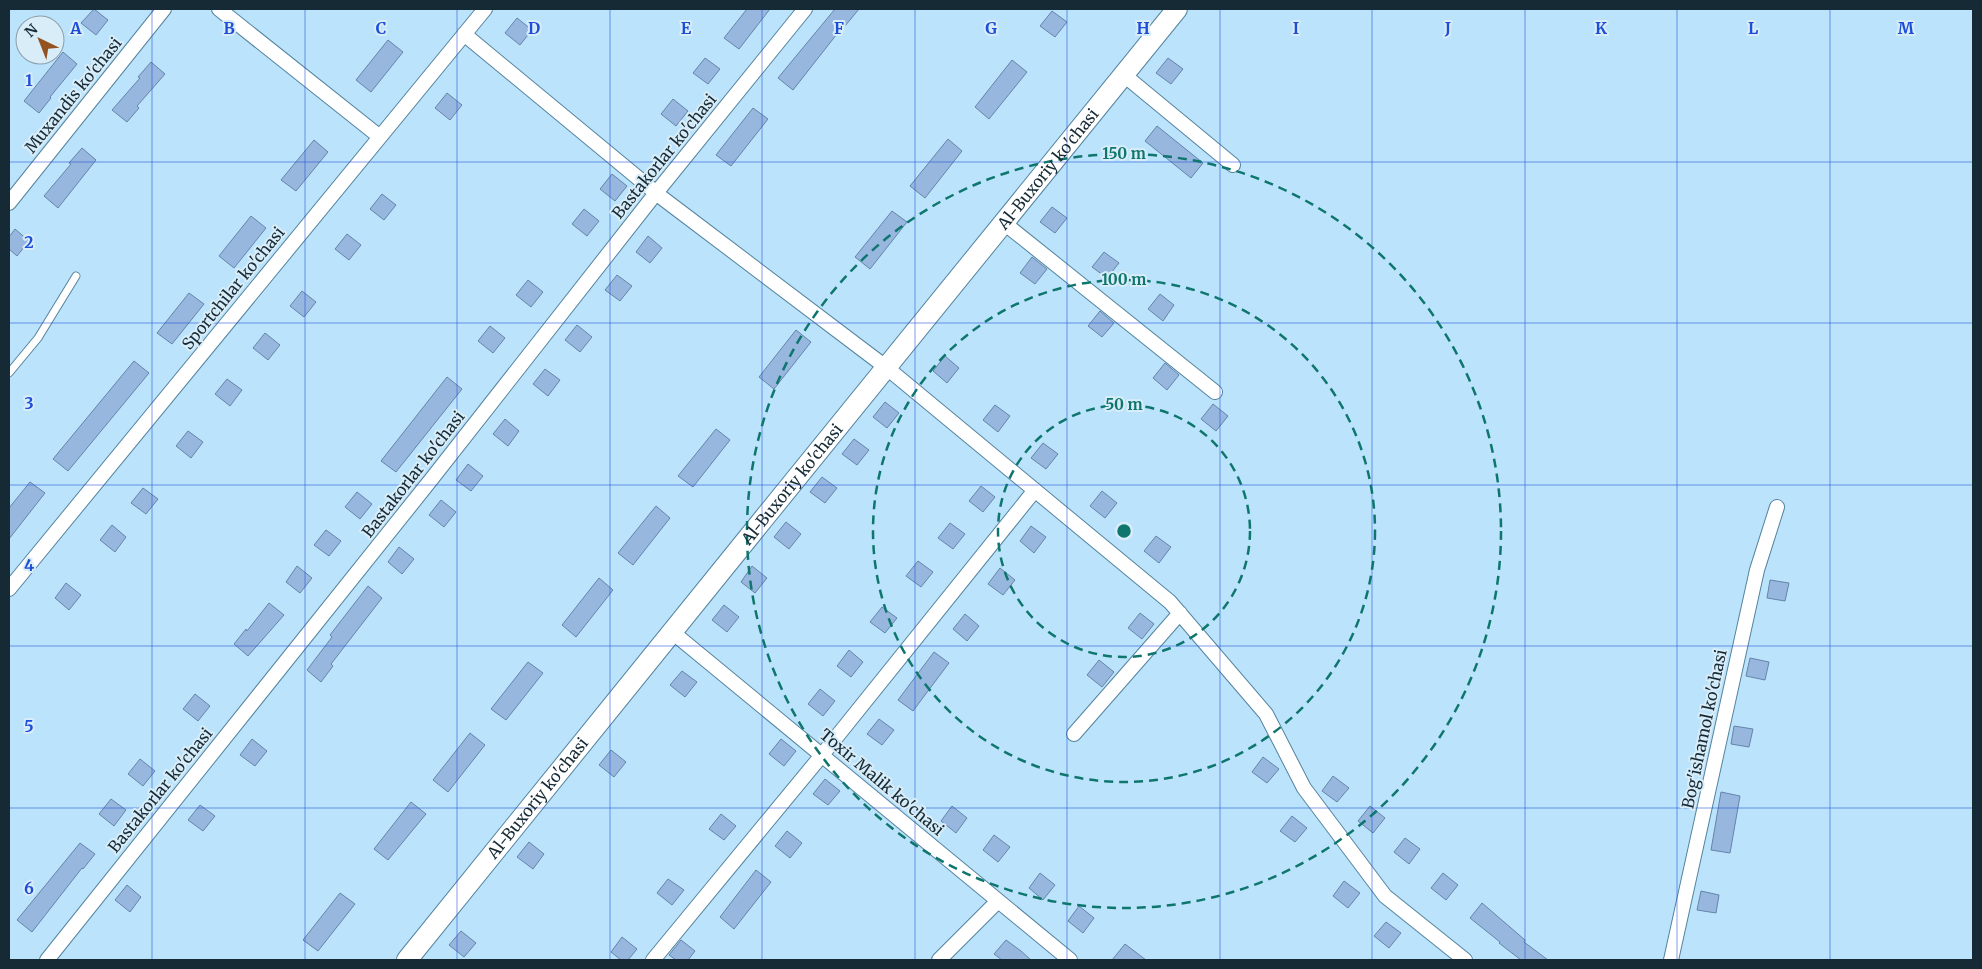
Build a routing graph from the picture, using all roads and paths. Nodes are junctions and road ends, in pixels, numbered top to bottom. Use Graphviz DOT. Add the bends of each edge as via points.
graph roads {
  1 [pos="164,9"];
  2 [pos="219,9"];
  3 [pos="485,9"];
  4 [pos="805,9"];
  5 [pos="1177,9"];
  6 [pos="464,34"];
  7 [pos="1124,75"];
  8 [pos="380,137"];
  9 [pos="1233,165"];
  10 [pos="656,193"];
  11 [pos="9,203"];
  12 [pos="1004,223"];
  13 [pos="76,276"];
  14 [pos="887,368"];
  15 [pos="9,373"];
  16 [pos="1215,392"];
  17 [pos="1035,490"];
  18 [pos="1777,507"];
  19 [pos="9,589"];
  20 [pos="1180,613"];
  21 [pos="671,631"];
  22 [pos="1074,734"];
  23 [pos="822,756"];
  24 [pos="998,901"];
  25 [pos="47,960"];
  26 [pos="407,960"];
  27 [pos="653,960"];
  28 [pos="939,960"];
  29 [pos="1070,960"];
  30 [pos="1465,960"];
  31 [pos="1671,960"];
  1 -- 11 [label="street, Muxandis ko'chasi"];
  2 -- 8 [label="street"];
  3 -- 6 [label="street, Sportchilar ko'chasi"];
  4 -- 10 [label="street, Bastakorlar ko'chasi"];
  5 -- 7 [label="street, Al-Buxoriy ko'chasi"];
  6 -- 8 [label="street, Sportchilar ko'chasi"];
  6 -- 10 [label="street"];
  7 -- 9 [label="street"];
  7 -- 12 [label="street, Al-Buxoriy ko'chasi"];
  8 -- 19 [label="street, Sportchilar ko'chasi"];
  10 -- 14 [label="street"];
  10 -- 25 [label="street, Bastakorlar ko'chasi"];
  12 -- 14 [label="street, Al-Buxoriy ko'chasi"];
  12 -- 16 [label="street"];
  13 -- 15 [label="lane" via="38,338"];
  14 -- 17 [label="street"];
  14 -- 21 [label="street, Al-Buxoriy ko'chasi"];
  17 -- 20 [label="street"];
  17 -- 23 [label="street"];
  18 -- 31 [label="street, Bog'ishamol ko'chasi" via="1757,570"];
  20 -- 22 [label="street"];
  20 -- 30 [label="street" via="1266,714 1304,788 1385,896"];
  21 -- 23 [label="street, Toxir Malik ko'chasi"];
  21 -- 26 [label="street, Al-Buxoriy ko'chasi"];
  23 -- 24 [label="street, Toxir Malik ko'chasi"];
  23 -- 27 [label="street"];
  24 -- 28 [label="street"];
  24 -- 29 [label="street, Toxir Malik ko'chasi"];
}
